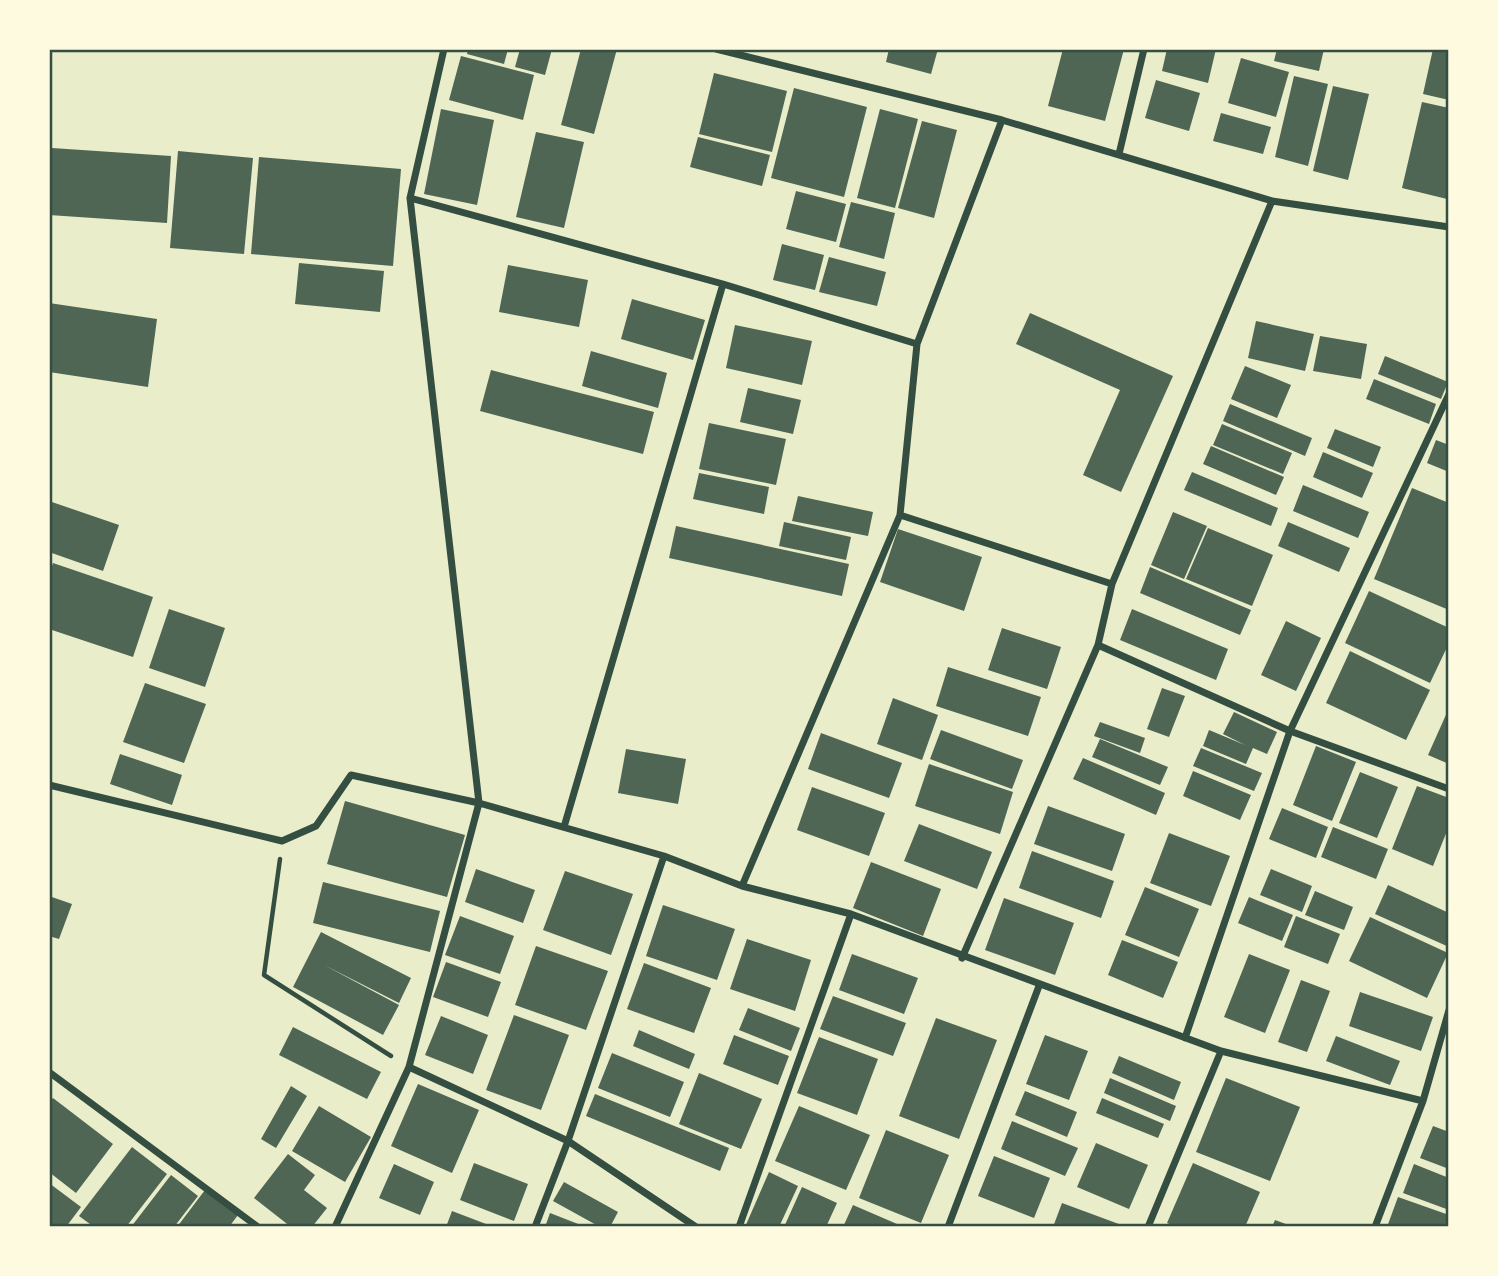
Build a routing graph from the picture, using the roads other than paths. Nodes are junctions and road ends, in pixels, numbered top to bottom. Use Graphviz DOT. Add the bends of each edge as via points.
graph roads {
  1 [pos="444,49"];
  2 [pos="716,49"];
  3 [pos="1144,49"];
  4 [pos="1002,120"];
  5 [pos="1119,154"];
  6 [pos="410,198"];
  7 [pos="1272,201"];
  8 [pos="1449,228"];
  9 [pos="723,284"];
  10 [pos="917,344"];
  11 [pos="1449,394"];
  12 [pos="901,515"];
  13 [pos="1112,584"];
  14 [pos="1098,645"];
  15 [pos="1290,732"];
  16 [pos="49,786"];
  17 [pos="1449,789"];
  18 [pos="479,803"];
  19 [pos="564,827"];
  20 [pos="664,856"];
  21 [pos="742,886"];
  22 [pos="851,914"];
  23 [pos="962,958"];
  24 [pos="1039,986"];
  25 [pos="1449,1010"];
  26 [pos="1185,1038"];
  27 [pos="1221,1051"];
  28 [pos="409,1067"];
  29 [pos="49,1072"];
  30 [pos="1423,1101"];
  31 [pos="568,1141"];
  32 [pos="258,1227"];
  33 [pos="335,1227"];
  34 [pos="535,1227"];
  35 [pos="696,1227"];
  36 [pos="739,1227"];
  37 [pos="948,1227"];
  38 [pos="1148,1227"];
  39 [pos="1375,1227"];
  1 -- 6 [label="street"];
  2 -- 4 [label="street"];
  3 -- 5 [label="street"];
  4 -- 5 [label="street"];
  4 -- 10 [label="street"];
  5 -- 7 [label="street"];
  6 -- 9 [label="street"];
  6 -- 18 [label="street"];
  7 -- 8 [label="street"];
  7 -- 13 [label="street"];
  9 -- 10 [label="street"];
  9 -- 19 [label="street"];
  10 -- 12 [label="street"];
  11 -- 15 [label="street"];
  12 -- 13 [label="street"];
  12 -- 21 [label="street"];
  13 -- 14 [label="street"];
  14 -- 15 [label="street"];
  14 -- 23 [label="street"];
  15 -- 17 [label="street"];
  15 -- 26 [label="street"];
  16 -- 18 [label="street" via="282,841 316,826 351,775"];
  18 -- 19 [label="street"];
  18 -- 28 [label="street"];
  19 -- 20 [label="street"];
  20 -- 21 [label="street"];
  20 -- 31 [label="street"];
  21 -- 22 [label="street"];
  22 -- 23 [label="street"];
  22 -- 36 [label="street"];
  23 -- 24 [label="street"];
  24 -- 26 [label="street"];
  24 -- 37 [label="street"];
  25 -- 30 [label="street"];
  26 -- 27 [label="street"];
  27 -- 30 [label="street"];
  27 -- 38 [label="street"];
  28 -- 31 [label="street"];
  28 -- 33 [label="street"];
  29 -- 32 [label="street"];
  30 -- 39 [label="street"];
  31 -- 34 [label="street"];
  31 -- 35 [label="street"];
}
